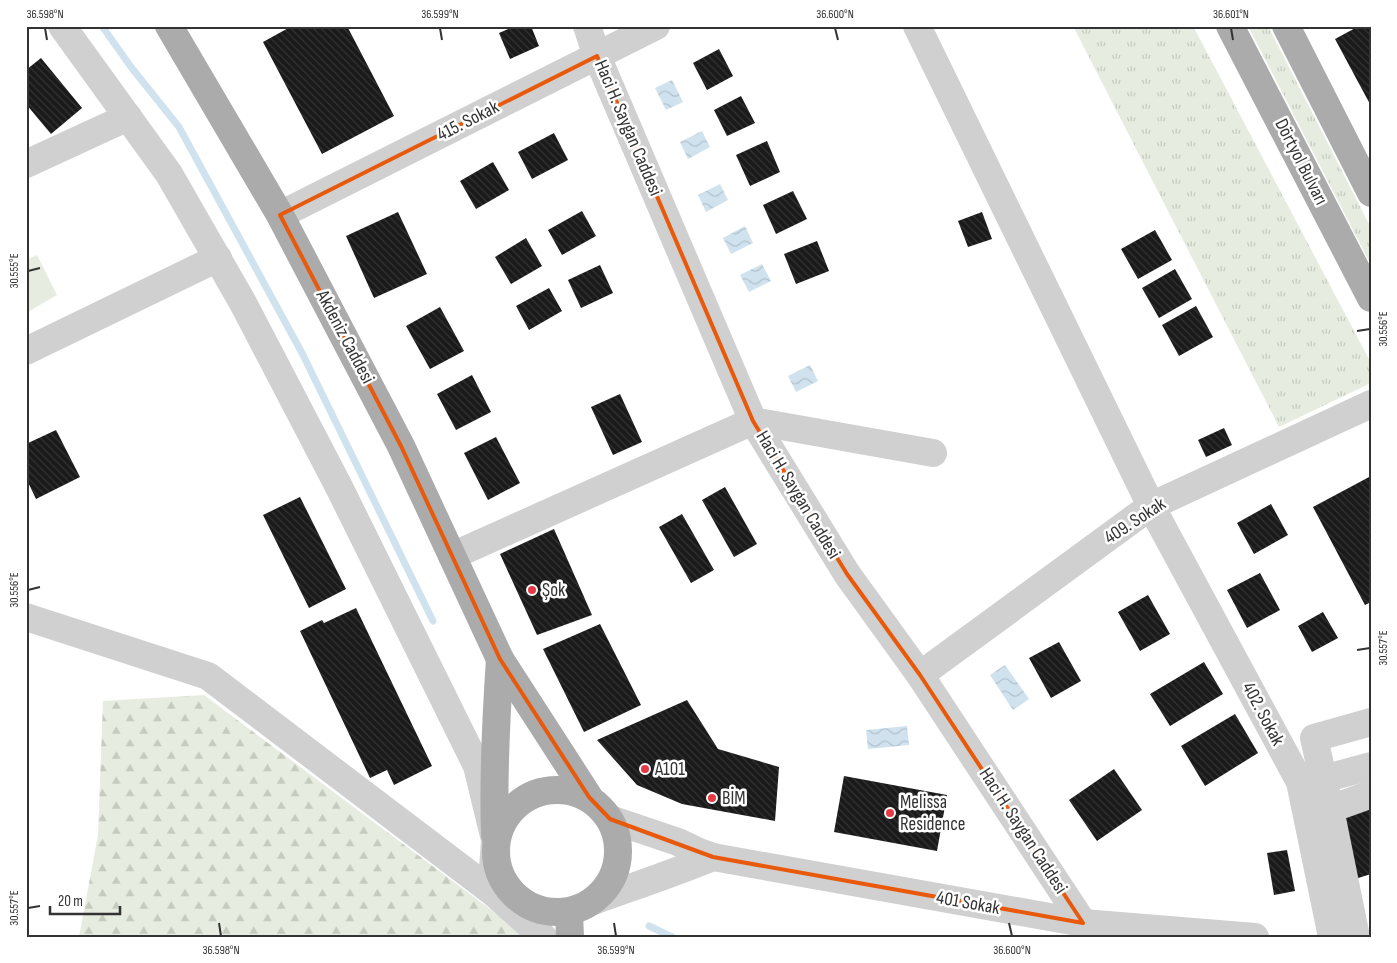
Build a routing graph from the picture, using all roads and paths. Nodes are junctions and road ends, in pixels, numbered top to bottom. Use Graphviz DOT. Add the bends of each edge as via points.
graph roads {
  1 [pos="62,26"];
  2 [pos="168,26"];
  3 [pos="587,26"];
  4 [pos="656,26"];
  5 [pos="917,26"];
  6 [pos="1230,26"];
  7 [pos="1286,26"];
  8 [pos="597,56"];
  9 [pos="128,117"];
  10 [pos="26,164"];
  11 [pos="1371,193"];
  12 [pos="280,215"];
  13 [pos="218,258"];
  14 [pos="1371,298"];
  15 [pos="26,351"];
  16 [pos="1371,404"];
  17 [pos="753,421"];
  18 [pos="933,452"];
  19 [pos="1151,506"];
  20 [pos="452,556"];
  21 [pos="26,617"];
  22 [pos="500,659"];
  23 [pos="920,675"];
  24 [pos="1371,722"];
  25 [pos="1371,766"];
  26 [pos="1323,779"];
  27 [pos="1369,795"];
  28 [pos="589,797"];
  29 [pos="1330,809"];
  30 [pos="610,819"];
  31 [pos="496,840"];
  32 [pos="713,857"];
  33 [pos="494,893"];
  34 [pos="596,900"];
  35 [pos="1083,923"];
  36 [pos="569,925"];
  37 [pos="1371,933"];
  38 [pos="543,937"];
  39 [pos="1255,937"];
  40 [pos="1332,937"];
  41 [pos="1356,937"];
  1 -- 9 [label="street"];
  2 -- 12 [label="main road, Akdeniz Caddesi"];
  3 -- 8 [label="street, Haci H. Saygan Caddesi"];
  4 -- 8 [label="street, 415. Sokak"];
  5 -- 19 [label="street, 402. Sokak"];
  6 -- 14 [label="main road, Dörtyol Bulvarı"];
  7 -- 11 [label="main road"];
  8 -- 12 [label="street, 415. Sokak"];
  8 -- 17 [label="street, Haci H. Saygan Caddesi"];
  9 -- 10 [label="street"];
  9 -- 13 [label="street" via="169,174"];
  12 -- 20 [label="main road, Akdeniz Caddesi" via="402,446"];
  13 -- 15 [label="street"];
  13 -- 31 [label="street" via="339,487 477,766"];
  16 -- 19 [label="street, 409. Sokak"];
  17 -- 18 [label="street"];
  17 -- 20 [label="street"];
  17 -- 23 [label="street, Haci H. Saygan Caddesi" via="847,574"];
  19 -- 23 [label="street, 409. Sokak"];
  19 -- 40 [label="street, 402. Sokak" via="1300,782"];
  20 -- 22 [label="main road, Akdeniz Caddesi"];
  21 -- 33 [label="street" via="208,676"];
  22 -- 28 [label="main road, Akdeniz Caddesi"];
  22 -- 31 [label="main road" via="494,794"];
  23 -- 35 [label="street, Haci H. Saygan Caddesi"];
  24 -- 26 [label="street" via="1314,738"];
  25 -- 26 [label="street"];
  26 -- 29 [label="street"];
  27 -- 29 [label="street"];
  28 -- 30 [label="main road"];
  28 -- 31 [label="main road" via="560,789 531,794 508,812"];
  29 -- 41 [label="street"];
  30 -- 32 [label="street, 401 Sokak"];
  30 -- 34 [label="main road" via="619,847 614,877"];
  31 -- 33 [label="street"];
  31 -- 36 [label="main road" via="497,870 513,896"];
  32 -- 34 [label="street"];
  32 -- 35 [label="street, 401 Sokak"];
  33 -- 38 [label="street"];
  34 -- 36 [label="main road"];
  35 -- 39 [label="street, 401 Sokak"];
  37 -- 41 [label="street"];
}
